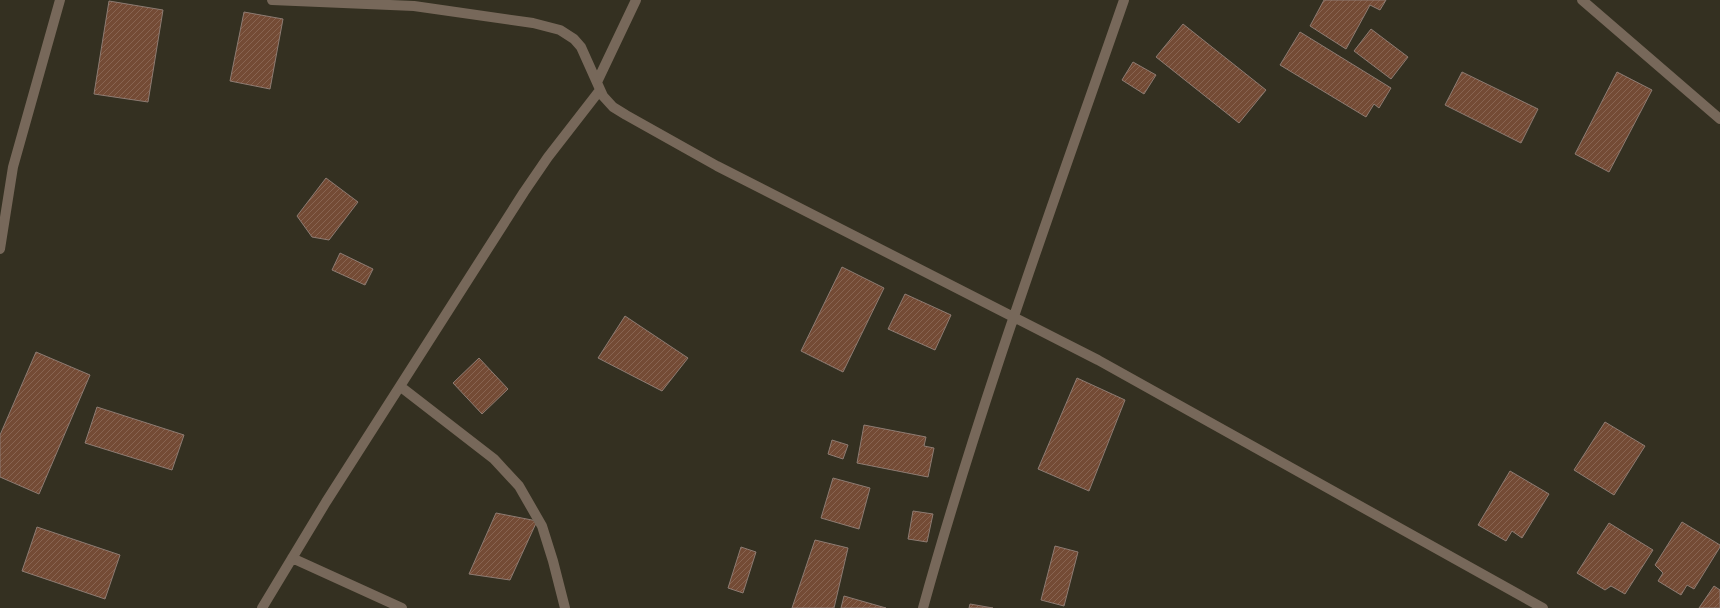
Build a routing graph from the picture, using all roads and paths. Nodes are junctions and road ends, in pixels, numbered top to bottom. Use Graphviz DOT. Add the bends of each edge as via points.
graph roads {
  1 [pos="60,0"];
  2 [pos="272,0"];
  3 [pos="636,0"];
  4 [pos="1124,0"];
  5 [pos="1582,0"];
  6 [pos="299,1"];
  7 [pos="598,86"];
  8 [pos="1720,119"];
  9 [pos="0,249"];
  10 [pos="1014,317"];
  11 [pos="401,387"];
  12 [pos="292,558"];
  13 [pos="262,608"];
  14 [pos="402,608"];
  15 [pos="565,608"];
  16 [pos="923,608"];
  17 [pos="1542,608"];
  1 -- 9 [label="street" via="13,167"];
  2 -- 6 [label="street"];
  3 -- 7 [label="street"];
  4 -- 10 [label="street"];
  5 -- 8 [label="street"];
  6 -- 7 [label="street" via="414,6 533,23 560,30 581,47"];
  7 -- 10 [label="street" via="607,101 626,115 717,166"];
  7 -- 11 [label="street" via="524,192"];
  10 -- 16 [label="street" via="948,520"];
  10 -- 17 [label="street" via="1098,360"];
  11 -- 12 [label="street"];
  11 -- 15 [label="street" via="494,459 519,486 542,526"];
  12 -- 13 [label="street"];
  12 -- 14 [label="street"];
}
